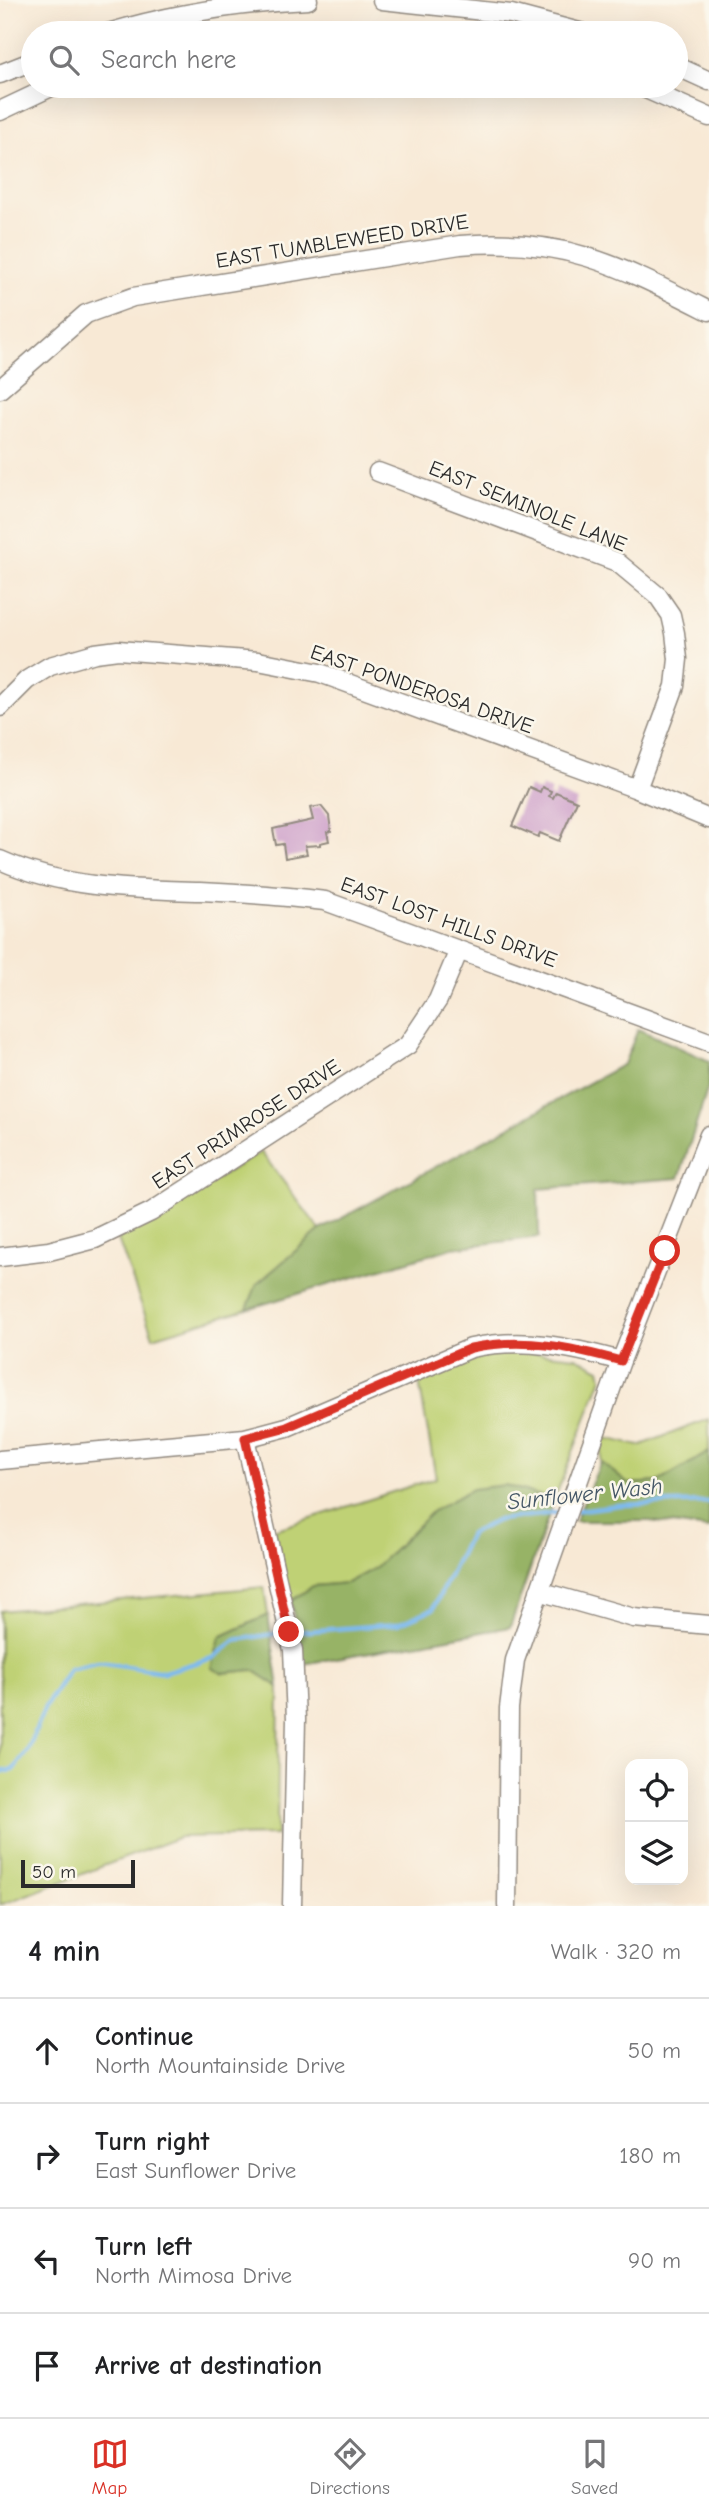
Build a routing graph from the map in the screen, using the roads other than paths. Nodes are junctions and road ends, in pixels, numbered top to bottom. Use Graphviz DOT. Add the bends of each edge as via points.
graph roads {
  1 [pos="308,0"];
  2 [pos="382,0"];
  3 [pos="152,21"];
  4 [pos="538,21"];
  5 [pos="21,66"];
  6 [pos="688,71"];
  7 [pos="0,74"];
  8 [pos="709,81"];
  9 [pos="28,98"];
  10 [pos="666,98"];
  11 [pos="0,111"];
  12 [pos="709,117"];
  13 [pos="709,311"];
  14 [pos="0,389"];
  15 [pos="378,472"];
  16 [pos="0,707"];
  17 [pos="637,789"];
  18 [pos="709,819"];
  19 [pos="0,860"];
  20 [pos="458,950"];
  21 [pos="709,1042"];
  22 [pos="709,1135"];
  23 [pos="0,1257"];
  24 [pos="621,1361"];
  25 [pos="245,1438"];
  26 [pos="0,1460"];
  27 [pos="539,1591"];
  28 [pos="709,1625"];
  29 [pos="292,1906"];
  30 [pos="508,1906"];
  1 -- 3 [label="street"];
  2 -- 4 [label="street"];
  5 -- 7 [label="street"];
  6 -- 8 [label="street"];
  9 -- 11 [label="street"];
  10 -- 12 [label="street"];
  13 -- 14 [label="street, EAST TUMBLEWEED DRIVE" via="621,267 547,246 505,241 460,245 133,297 86,314"];
  15 -- 17 [label="street, EAST SEMINOLE LANE" via="617,562 659,596 676,633 676,686"];
  16 -- 17 [label="street, EAST PONDEROSA DRIVE" via="50,666 95,653 118,650 258,662 320,673"];
  17 -- 18 [label="street, EAST PONDEROSA DRIVE"];
  19 -- 20 [label="street, EAST LOST HILLS DRIVE" via="67,883 325,901"];
  20 -- 21 [label="street, EAST LOST HILLS DRIVE"];
  20 -- 23 [label="street, EAST PRIMROSE DRIVE" via="438,1000 408,1045 151,1212 95,1238 49,1251"];
  22 -- 24 [label="street"];
  24 -- 25 [label="street" via="568,1346 498,1342 471,1348 287,1427"];
  24 -- 27 [label="street"];
  25 -- 26 [label="street"];
  25 -- 29 [label="street" via="293,1650"];
  27 -- 28 [label="street" via="634,1618"];
  27 -- 30 [label="street" via="510,1686"];
}
